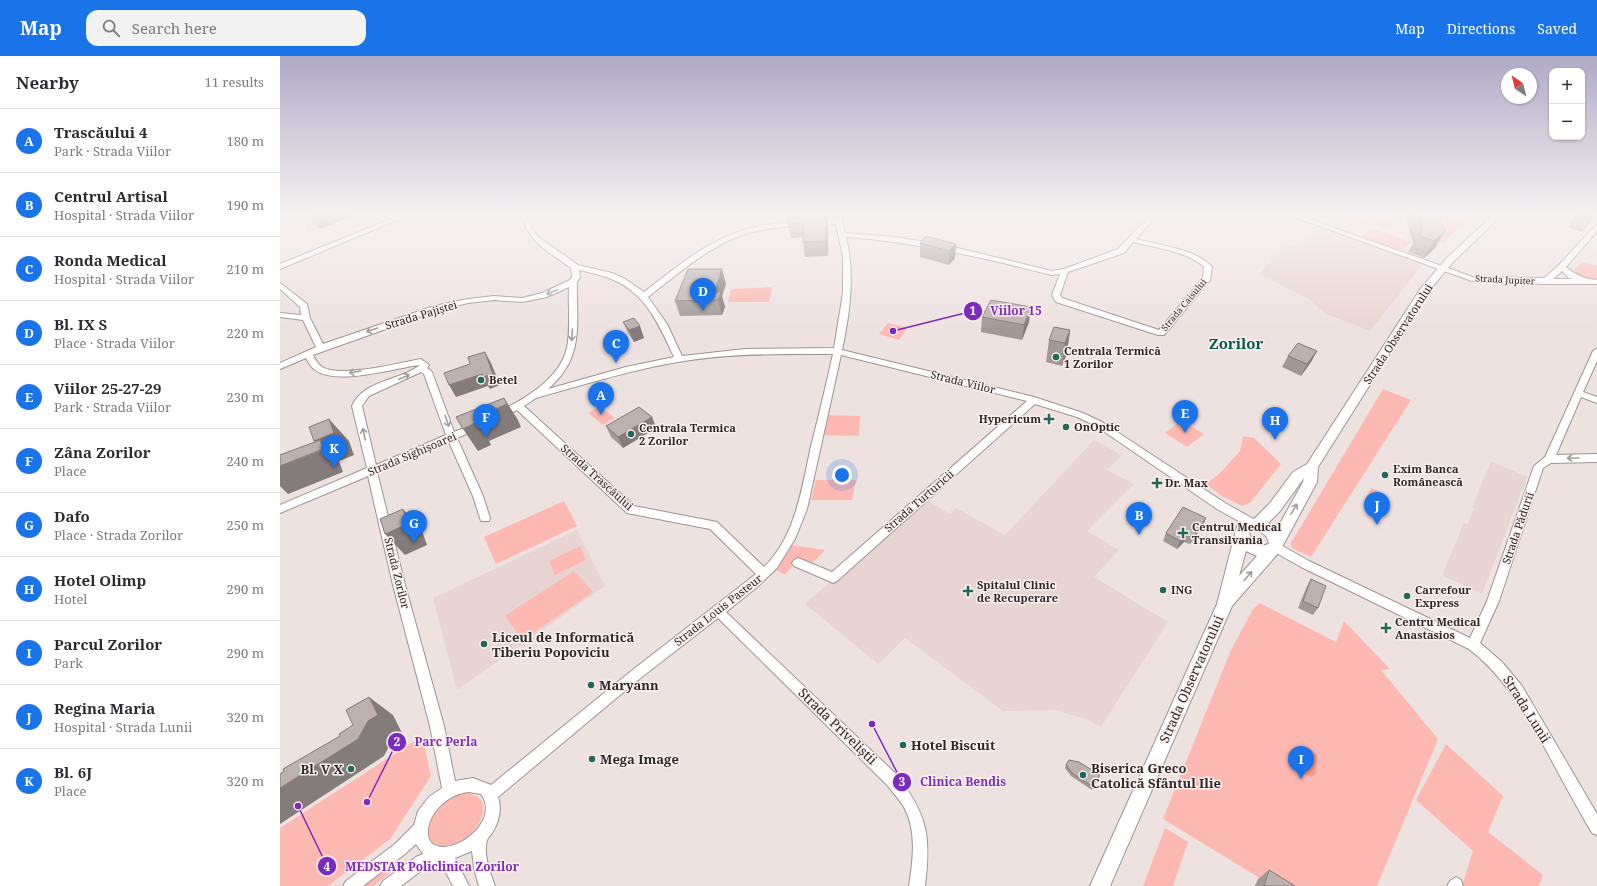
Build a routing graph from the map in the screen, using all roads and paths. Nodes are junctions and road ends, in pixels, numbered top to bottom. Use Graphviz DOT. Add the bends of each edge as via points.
graph roads {
  1 [pos="317,252"];
  2 [pos="554,252"];
  3 [pos="702,252"];
  4 [pos="846,252"];
  5 [pos="972,252"];
  6 [pos="1119,252"];
  7 [pos="1174,252"];
  8 [pos="1394,252"];
  9 [pos="1460,252"];
  10 [pos="1576,252"];
  11 [pos="280,267"];
  12 [pos="575,267"];
  13 [pos="1562,267"];
  14 [pos="1442,269"];
  15 [pos="1065,271"];
  16 [pos="573,282"];
  17 [pos="1545,282"];
  18 [pos="1596,283"];
  19 [pos="280,285"];
  20 [pos="644,296"];
  21 [pos="280,315"];
  22 [pos="306,318"];
  23 [pos="321,348"];
  24 [pos="837,351"];
  25 [pos="1597,351"];
  26 [pos="308,353"];
  27 [pos="679,359"];
  28 [pos="280,366"];
  29 [pos="421,366"];
  30 [pos="1578,393"];
  31 [pos="536,395"];
  32 [pos="1034,400"];
  33 [pos="1597,400"];
  34 [pos="518,406"];
  35 [pos="452,438"];
  36 [pos="1597,458"];
  37 [pos="1549,459"];
  38 [pos="1312,467"];
  39 [pos="372,471"];
  40 [pos="1221,506"];
  41 [pos="280,509"];
  42 [pos="1236,515"];
  43 [pos="485,518"];
  44 [pos="1252,527"];
  45 [pos="1274,546"];
  46 [pos="798,563"];
  47 [pos="764,574"];
  48 [pos="1225,604"];
  49 [pos="718,611"];
  50 [pos="1473,644"];
  51 [pos="450,791"];
  52 [pos="491,794"];
  53 [pos="1597,828"];
  54 [pos="420,830"];
  55 [pos="481,836"];
  56 [pos="440,856"];
  57 [pos="351,886"];
  58 [pos="388,886"];
  59 [pos="461,886"];
  60 [pos="487,886"];
  61 [pos="918,886"];
  62 [pos="1100,886"];
  1 -- 11 [label="street"];
  2 -- 12 [label="street"];
  3 -- 20 [label="street"];
  4 -- 24 [label="street, Strada Louis Pasteur" via="847,292"];
  5 -- 15 [label="street" via="1052,273"];
  6 -- 15 [label="street"];
  7 -- 15 [label="street, Strada Caisului" via="1196,258 1206,264 1207,278 1161,333 1059,300 1056,298 1057,292"];
  8 -- 14 [label="street, Strada Jupiter"];
  9 -- 14 [label="main road, Strada Observatorului"];
  10 -- 13 [label="street, Strada Jupiter"];
  12 -- 16 [label="street" via="576,277"];
  12 -- 20 [label="street" via="609,275"];
  13 -- 17 [label="street, Strada Jupiter"];
  13 -- 18 [label="street, Strada Jupiter" via="1572,276"];
  14 -- 17 [label="street, Strada Jupiter" via="1478,280"];
  14 -- 38 [label="main road, Strada Observatorului" via="1425,290"];
  16 -- 23 [label="street, Strada Pajiștei, one-way" via="533,298 494,298 437,308"];
  16 -- 31 [label="street, Strada Sighișoarei, one-way" via="572,338 569,355"];
  17 -- 18 [label="street, Strada Jupiter"];
  19 -- 22 [label="street" via="304,306"];
  20 -- 27 [label="street" via="663,324"];
  21 -- 22 [label="street"];
  22 -- 23 [label="street"];
  23 -- 26 [label="street, Strada Pajiștei"];
  24 -- 27 [label="street, Strada Viilor" via="745,352"];
  24 -- 32 [label="street, Strada Viilor"];
  24 -- 47 [label="street, Strada Louis Pasteur" via="797,525 782,553"];
  25 -- 30 [label="street, Strada Pădurii"];
  26 -- 28 [label="street, Strada Pajiștei"];
  29 -- 26 [label="street, one-way" via="337,374 320,370"];
  27 -- 31 [label="street, Strada Viilor" via="626,370"];
  29 -- 35 [label="street, one-way" via="428,372"];
  39 -- 29 [label="street, Strada Zorilor, one-way" via="357,406 359,401 372,391"];
  30 -- 33 [label="street"];
  30 -- 37 [label="street, Strada Pădurii"];
  31 -- 34 [label="street, Strada Sighișoarei"];
  32 -- 40 [label="street, Strada Viilor" via="1099,424"];
  32 -- 46 [label="street, Strada Turturicii" via="833,578"];
  34 -- 35 [label="street, Strada Sighișoarei"];
  34 -- 47 [label="street, Strada Trascăului" via="631,510 713,525"];
  35 -- 39 [label="street, Strada Sighișoarei"];
  35 -- 43 [label="street"];
  36 -- 37 [label="street, one-way"];
  37 -- 50 [label="street, Strada Pădurii" via="1539,466 1493,601"];
  38 -- 44 [label="main road, Strada Observatorului" via="1298,475"];
  45 -- 38 [label="main road, Strada Observatorului, one-way" via="1310,482"];
  39 -- 41 [label="street, Strada Sighișoarei"];
  39 -- 51 [label="street, Strada Zorilor" via="437,726"];
  40 -- 42 [label="street, Strada Viilor"];
  40 -- 44 [label="street, Strada Viilor" via="1238,523"];
  42 -- 44 [label="street, Strada Viilor"];
  42 -- 44 [label="street" via="1251,517"];
  44 -- 45 [label="main road" via="1271,531 1276,539"];
  44 -- 45 [label="main road" via="1244,541 1252,548 1262,551"];
  44 -- 48 [label="main road, Strada Observatorului"];
  48 -- 45 [label="main road, Strada Observatorului, one-way"];
  45 -- 50 [label="street, Strada Lunii" via="1305,564"];
  47 -- 49 [label="street, Strada Louis Pasteur"];
  48 -- 62 [label="main road, Strada Observatorului"];
  49 -- 52 [label="street, Strada Louis Pasteur" via="634,676"];
  49 -- 61 [label="street, Strada Priveliștii" via="892,780 909,803 917,824 922,850"];
  50 -- 53 [label="street, Strada Lunii" via="1498,664 1525,701"];
  51 -- 52 [label="street" via="474,784"];
  51 -- 54 [label="street" via="441,796 427,812"];
  52 -- 55 [label="street" via="493,813"];
  54 -- 56 [label="street" via="420,844 424,850"];
  54 -- 57 [label="street" via="400,850"];
  55 -- 56 [label="street" via="464,850"];
  55 -- 60 [label="street" via="480,861"];
  56 -- 58 [label="street" via="421,862"];
  56 -- 59 [label="street"];
}
